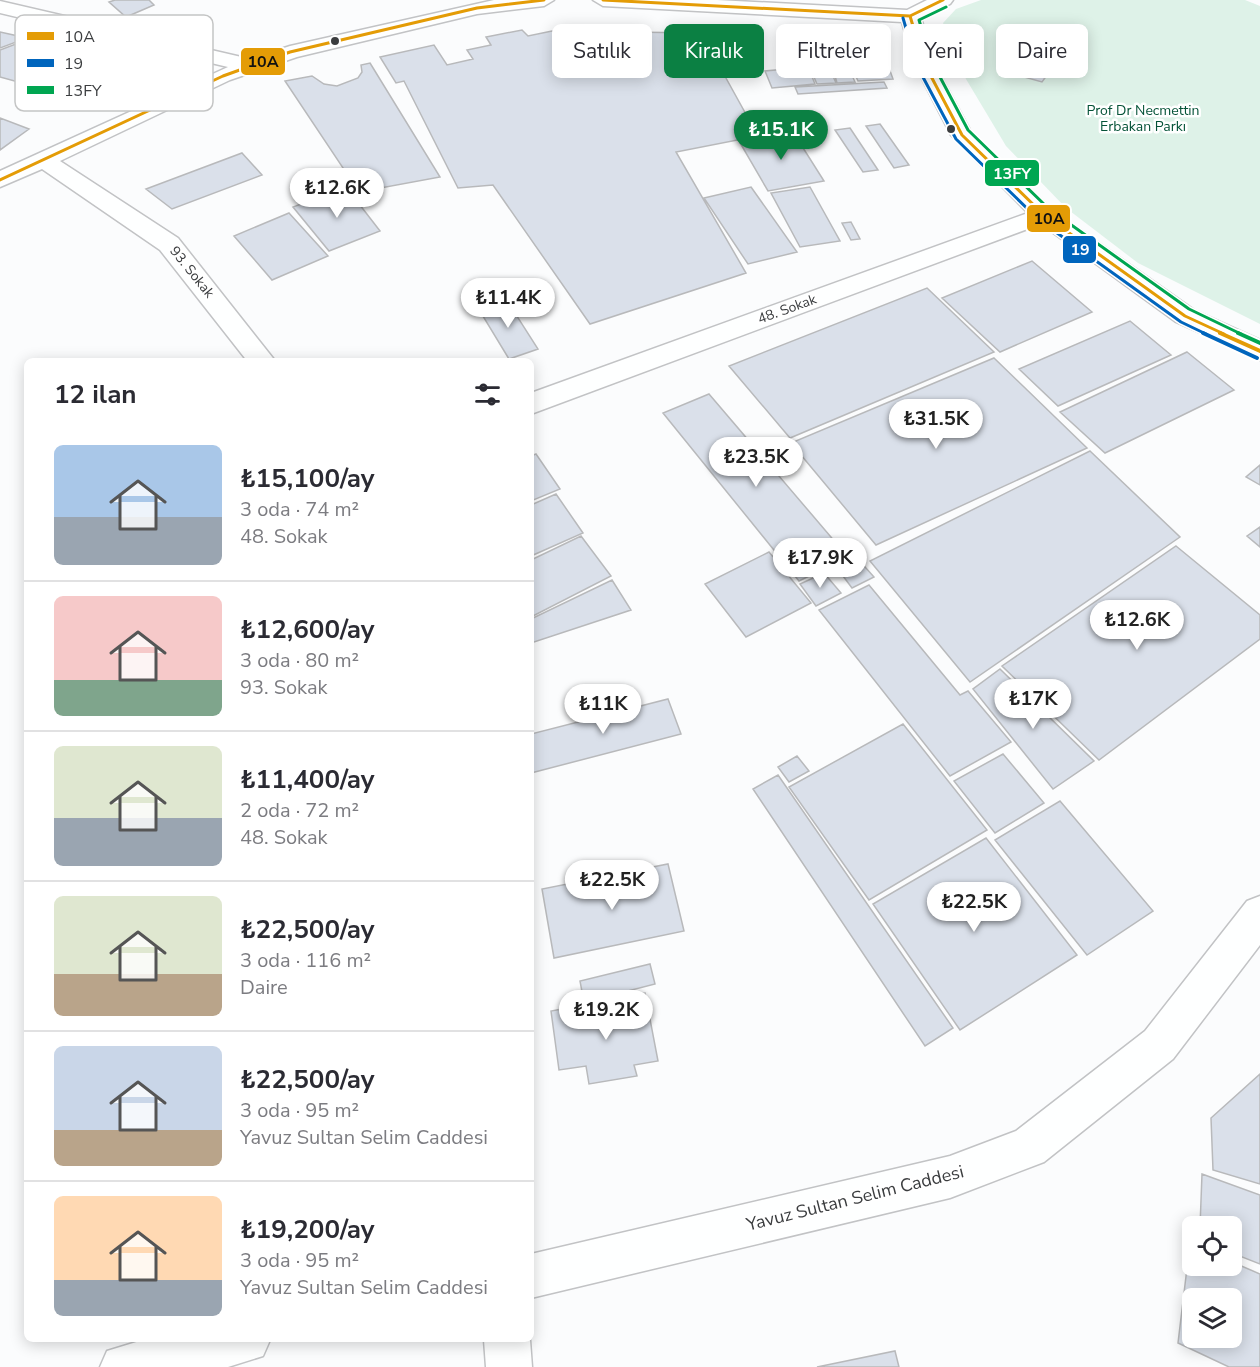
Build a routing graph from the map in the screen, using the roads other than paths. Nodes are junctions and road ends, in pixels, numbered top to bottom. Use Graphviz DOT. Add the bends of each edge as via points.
graph roads {
  1 [pos="544,0"];
  2 [pos="603,0"];
  3 [pos="943,0"];
  4 [pos="0,7"];
  5 [pos="34,15"];
  6 [pos="910,16"];
  7 [pos="213,57"];
  8 [pos="251,66"];
  9 [pos="213,81"];
  10 [pos="150,111"];
  11 [pos="45,161"];
  12 [pos="1,178"];
  13 [pos="1044,215"];
  14 [pos="1260,351"];
  15 [pos="260,358"];
  16 [pos="534,403"];
  17 [pos="1260,914"];
  18 [pos="534,1275"];
  19 [pos="238,1342"];
  20 [pos="507,1342"];
  21 [pos="123,1367"];
  22 [pos="509,1367"];
  1 -- 8 [label="street" via="477,8 290,52"];
  2 -- 6 [label="street"];
  3 -- 6 [label="street"];
  4 -- 5 [label="street"];
  6 -- 13 [label="street" via="924,63 962,135"];
  7 -- 8 [label="street"];
  8 -- 9 [label="street"];
  10 -- 11 [label="street"];
  11 -- 12 [label="street"];
  11 -- 15 [label="street, 93. Sokak" via="169,244"];
  13 -- 14 [label="street" via="1185,316"];
  13 -- 16 [label="street, 48. Sokak"];
  17 -- 18 [label="street, Yavuz Sultan Selim Caddesi" via="1159,1045 1029,1147 950,1177"];
  19 -- 21 [label="street"];
  20 -- 22 [label="street"];
}
